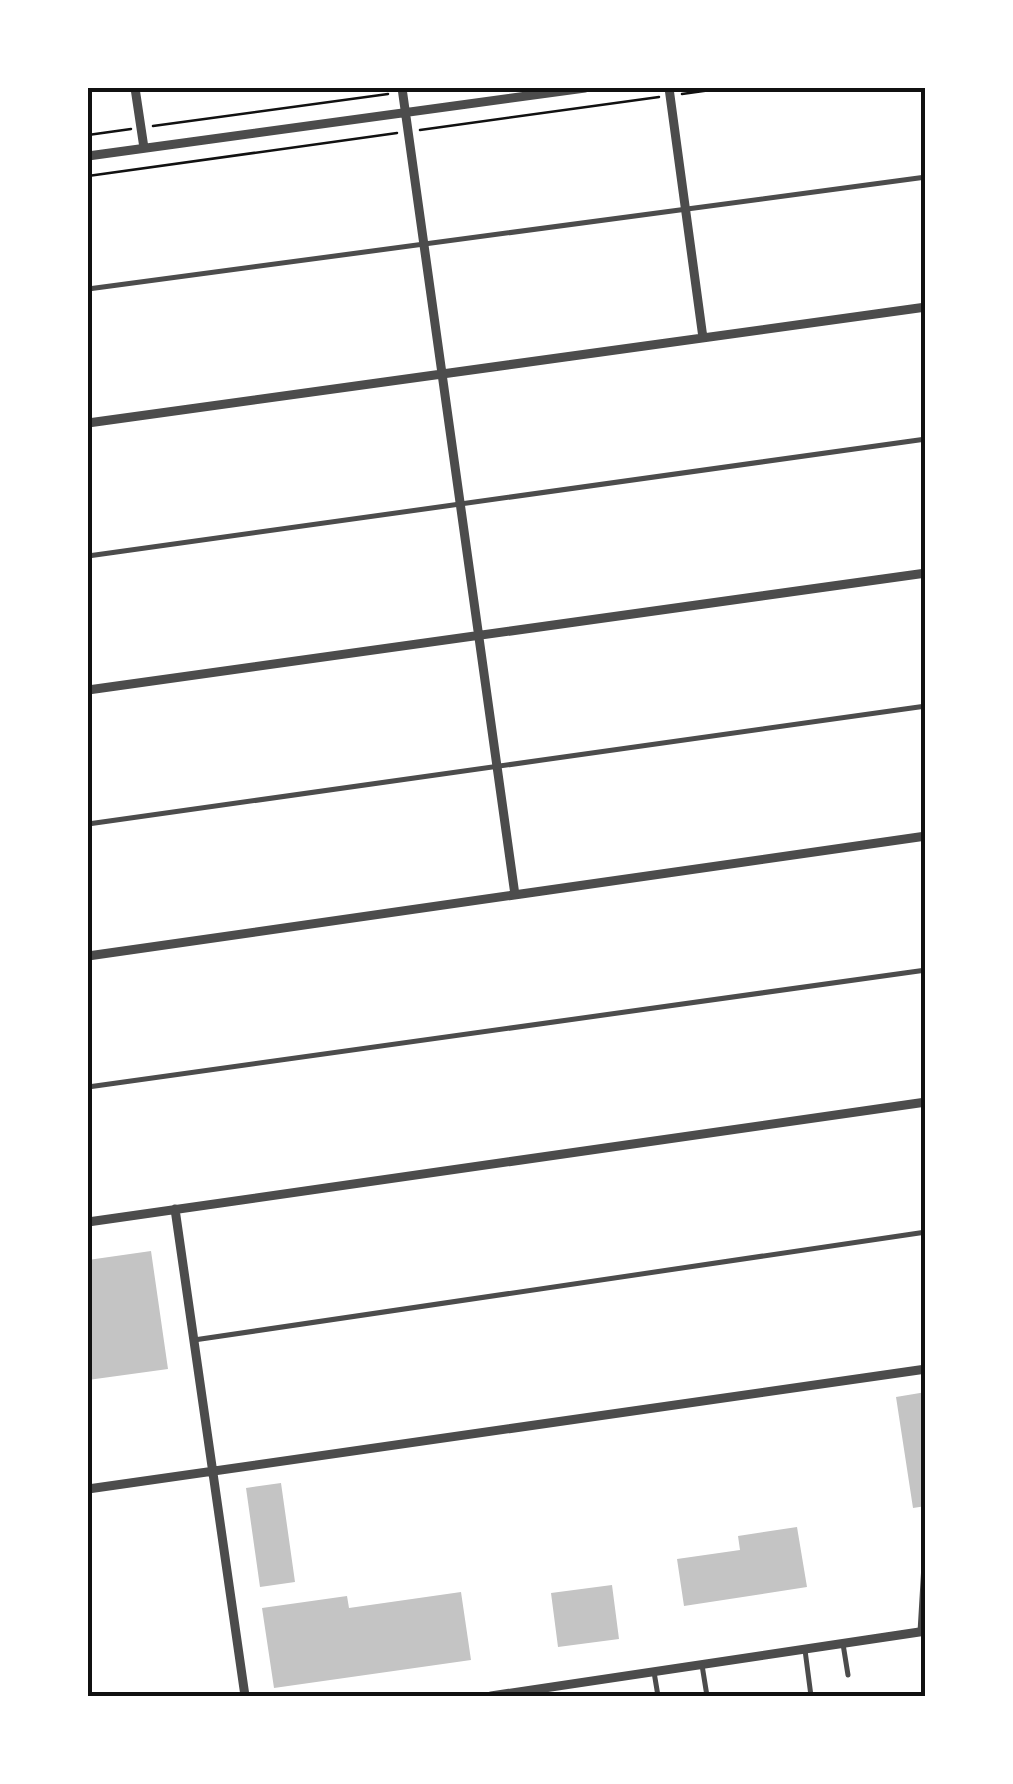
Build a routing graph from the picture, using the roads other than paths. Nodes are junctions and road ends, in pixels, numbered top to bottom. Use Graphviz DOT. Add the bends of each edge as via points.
graph roads {
  1 [pos="135,88"];
  2 [pos="585,88"];
  3 [pos="669,88"];
  4 [pos="402,90"];
  5 [pos="406,114"];
  6 [pos="144,148"];
  7 [pos="88,156"];
  8 [pos="926,176"];
  9 [pos="685,209"];
  10 [pos="424,244"];
  11 [pos="88,289"];
  12 [pos="926,307"];
  13 [pos="702,338"];
  14 [pos="443,374"];
  15 [pos="88,423"];
  16 [pos="926,439"];
  17 [pos="460,504"];
  18 [pos="88,556"];
  19 [pos="926,573"];
  20 [pos="477,635"];
  21 [pos="88,690"];
  22 [pos="926,706"];
  23 [pos="496,766"];
  24 [pos="88,824"];
  25 [pos="926,836"];
  26 [pos="515,895"];
  27 [pos="88,956"];
  28 [pos="926,970"];
  29 [pos="88,1087"];
  30 [pos="926,1102"];
  31 [pos="175,1209"];
  32 [pos="88,1222"];
  33 [pos="926,1232"];
  34 [pos="194,1340"];
  35 [pos="926,1369"];
  36 [pos="212,1471"];
  37 [pos="88,1489"];
  38 [pos="926,1531"];
  39 [pos="924,1561"];
  40 [pos="924,1603"];
  41 [pos="923,1632"];
  42 [pos="843,1644"];
  43 [pos="805,1649"];
  44 [pos="702,1665"];
  45 [pos="654,1672"];
  46 [pos="848,1675"];
  47 [pos="245,1696"];
  48 [pos="491,1696"];
  49 [pos="499,1696"];
  50 [pos="658,1696"];
  51 [pos="707,1696"];
  52 [pos="811,1696"];
  1 -- 6 [label="street"];
  2 -- 5 [label="street"];
  3 -- 9 [label="street"];
  4 -- 5 [label="street"];
  5 -- 6 [label="street"];
  5 -- 10 [label="street"];
  6 -- 7 [label="street"];
  8 -- 9 [label="lane"];
  9 -- 10 [label="lane"];
  9 -- 13 [label="street"];
  10 -- 11 [label="lane"];
  10 -- 14 [label="street"];
  12 -- 13 [label="street"];
  13 -- 14 [label="street"];
  14 -- 15 [label="street"];
  14 -- 17 [label="street"];
  16 -- 17 [label="lane"];
  17 -- 18 [label="lane"];
  17 -- 20 [label="street"];
  19 -- 20 [label="street"];
  20 -- 21 [label="street"];
  20 -- 23 [label="street"];
  22 -- 23 [label="lane"];
  23 -- 24 [label="lane"];
  23 -- 26 [label="street"];
  25 -- 26 [label="street"];
  26 -- 27 [label="street"];
  28 -- 29 [label="lane"];
  30 -- 31 [label="street"];
  31 -- 32 [label="street"];
  31 -- 34 [label="street"];
  33 -- 34 [label="lane"];
  34 -- 36 [label="street"];
  35 -- 36 [label="street"];
  36 -- 37 [label="street"];
  36 -- 47 [label="street"];
  38 -- 39 [label="lane"];
  39 -- 40 [label="lane"];
  40 -- 41 [label="lane"];
  41 -- 42 [label="street"];
  42 -- 43 [label="street"];
  42 -- 46 [label="lane"];
  43 -- 44 [label="street"];
  43 -- 52 [label="lane"];
  44 -- 45 [label="street"];
  44 -- 51 [label="lane"];
  45 -- 49 [label="street"];
  45 -- 50 [label="lane"];
  48 -- 49 [label="street"];
}
